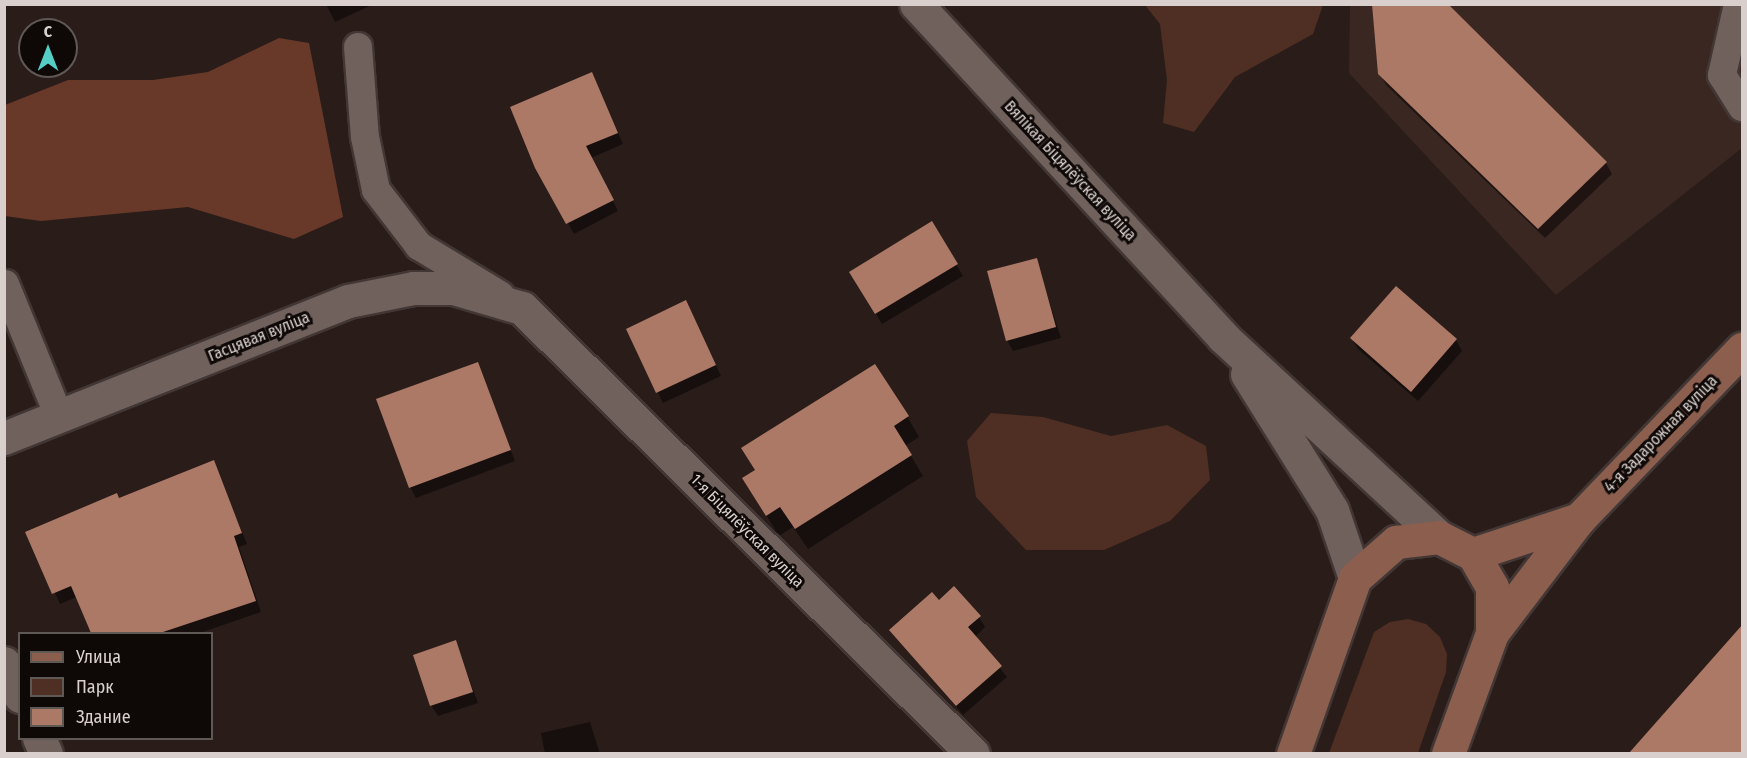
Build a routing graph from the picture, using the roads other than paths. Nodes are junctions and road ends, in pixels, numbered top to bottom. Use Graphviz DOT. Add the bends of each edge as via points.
graph roads {
  1 [pos="916,4"];
  2 [pos="1737,5"];
  3 [pos="358,47"];
  4 [pos="1743,107"];
  5 [pos="5,284"];
  6 [pos="522,308"];
  7 [pos="1223,337"];
  8 [pos="1743,349"];
  9 [pos="59,416"];
  10 [pos="4,438"];
  11 [pos="1579,519"];
  12 [pos="1439,537"];
  13 [pos="1473,554"];
  14 [pos="1355,578"];
  15 [pos="1492,633"];
  16 [pos="4,663"];
  17 [pos="18,692"];
  18 [pos="973,753"];
  19 [pos="1293,753"];
  20 [pos="1448,753"];
  1 -- 7 [label="street, Вялікая Біцялёўская вуліца"];
  2 -- 4 [label="lane" via="1722,75"];
  3 -- 6 [label="lane" via="365,137 376,190 419,246"];
  5 -- 9 [label="lane"];
  6 -- 9 [label="street, Гасцявая вуліца" via="453,288 413,288 348,301"];
  6 -- 18 [label="street, 1-я Біцялёўская вуліца"];
  7 -- 12 [label="street, Вялікая Біцялёўская вуліца"];
  7 -- 14 [label="street, Вялікая Біцялёўская вуліца" via="1332,510"];
  8 -- 11 [label="main road, 4-я Задарожная вуліца"];
  9 -- 10 [label="street, Гасцявая вуліца"];
  11 -- 13 [label="main road, 4-я Задарожная вуліца"];
  11 -- 15 [label="main road, 4-я Задарожная вуліца"];
  12 -- 13 [label="main road"];
  12 -- 14 [label="main road" via="1396,542"];
  13 -- 15 [label="main road" via="1492,587"];
  14 -- 19 [label="main road"];
  15 -- 20 [label="main road"];
  16 -- 17 [label="street"];
}
